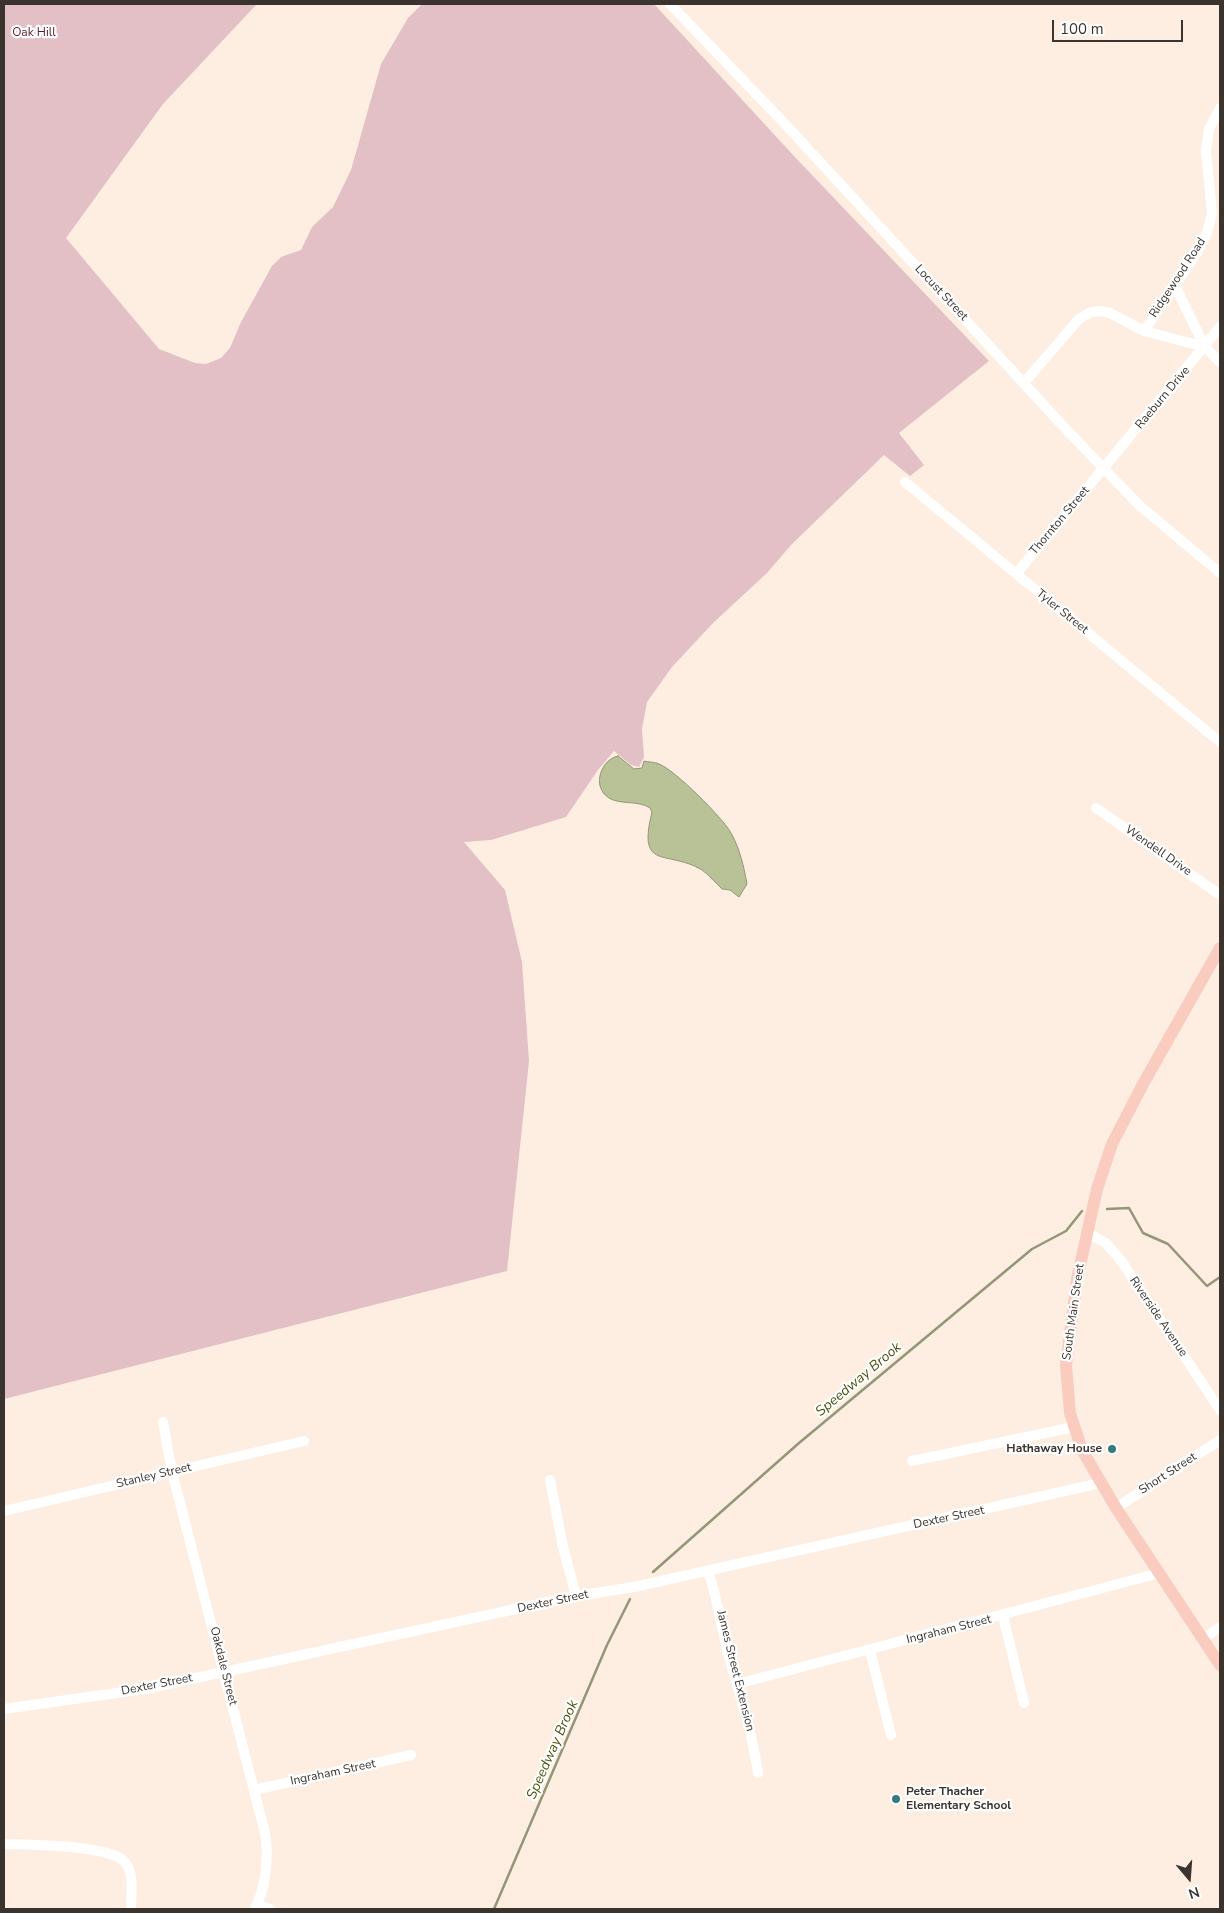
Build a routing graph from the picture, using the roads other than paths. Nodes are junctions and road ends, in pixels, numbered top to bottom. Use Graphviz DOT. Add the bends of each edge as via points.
graph roads {
  1 [pos="670,4"];
  2 [pos="1220,108"];
  3 [pos="1174,284"];
  4 [pos="1220,327"];
  5 [pos="1144,330"];
  6 [pos="1205,346"];
  7 [pos="1220,362"];
  8 [pos="1024,384"];
  9 [pos="1104,468"];
  10 [pos="905,482"];
  11 [pos="1220,572"];
  12 [pos="1016,574"];
  13 [pos="1220,742"];
  14 [pos="1096,808"];
  15 [pos="1220,895"];
  16 [pos="1220,948"];
  17 [pos="1087,1232"];
  18 [pos="1220,1410"];
  19 [pos="163,1422"];
  20 [pos="1074,1427"];
  21 [pos="1220,1440"];
  22 [pos="304,1441"];
  23 [pos="912,1461"];
  24 [pos="172,1472"];
  25 [pos="550,1480"];
  26 [pos="1101,1484"];
  27 [pos="1116,1508"];
  28 [pos="4,1511"];
  29 [pos="708,1571"];
  30 [pos="1160,1573"];
  31 [pos="576,1596"];
  32 [pos="1003,1616"];
  33 [pos="1220,1628"];
  34 [pos="1202,1639"];
  35 [pos="870,1650"];
  36 [pos="1220,1665"];
  37 [pos="225,1672"];
  38 [pos="737,1684"];
  39 [pos="1024,1703"];
  40 [pos="4,1708"];
  41 [pos="891,1736"];
  42 [pos="411,1756"];
  43 [pos="758,1773"];
  44 [pos="254,1790"];
  45 [pos="4,1844"];
  46 [pos="256,1907"];
  47 [pos="131,1909"];
  48 [pos="271,1909"];
  1 -- 8 [label="street, Locust Street" via="779,117"];
  2 -- 3 [label="street, Ridgewood Road" via="1209,129 1206,151 1212,214 1198,251"];
  3 -- 5 [label="street, Ridgewood Road"];
  3 -- 6 [label="street"];
  4 -- 6 [label="street, Raeburn Drive"];
  5 -- 6 [label="street"];
  5 -- 8 [label="street" via="1110,313 1091,312 1080,319"];
  6 -- 7 [label="street"];
  6 -- 9 [label="street, Raeburn Drive"];
  8 -- 9 [label="street, Locust Street"];
  9 -- 11 [label="street, Locust Street" via="1145,511"];
  9 -- 12 [label="street, Thornton Street"];
  10 -- 12 [label="street, Tyler Street"];
  12 -- 13 [label="street, Tyler Street"];
  14 -- 15 [label="street, Wendell Drive"];
  16 -- 17 [label="main road, South Main Street" via="1115,1137 1100,1178"];
  17 -- 18 [label="street, Riverside Avenue" via="1107,1244 1122,1262"];
  17 -- 20 [label="main road, South Main Street" via="1066,1365 1067,1395"];
  19 -- 24 [label="street, Oakdale Street"];
  20 -- 23 [label="street"];
  20 -- 26 [label="main road, South Main Street" via="1082,1450"];
  21 -- 27 [label="street, Short Street"];
  22 -- 24 [label="street, Stanley Street"];
  24 -- 28 [label="street, Stanley Street"];
  24 -- 37 [label="street, Oakdale Street"];
  25 -- 31 [label="street" via="562,1547"];
  26 -- 27 [label="main road, South Main Street"];
  26 -- 29 [label="street, Dexter Street"];
  27 -- 30 [label="main road, South Main Street"];
  29 -- 31 [label="street, Dexter Street"];
  29 -- 38 [label="street, James Street Extension"];
  30 -- 32 [label="street, Ingraham Street"];
  30 -- 34 [label="main road, South Main Street"];
  31 -- 37 [label="street, Dexter Street"];
  32 -- 35 [label="street, Ingraham Street"];
  32 -- 39 [label="street"];
  33 -- 34 [label="street"];
  34 -- 36 [label="main road, South Main Street"];
  35 -- 38 [label="street, Ingraham Street"];
  35 -- 41 [label="street"];
  37 -- 40 [label="street, Dexter Street" via="145,1689"];
  37 -- 44 [label="street, Oakdale Street"];
  38 -- 43 [label="street, James Street Extension"];
  42 -- 44 [label="street, Ingraham Street"];
  44 -- 46 [label="street, Oakdale Street" via="268,1849"];
  45 -- 47 [label="street" via="56,1846 114,1855 124,1861 131,1873"];
  46 -- 48 [label="street"];
}
